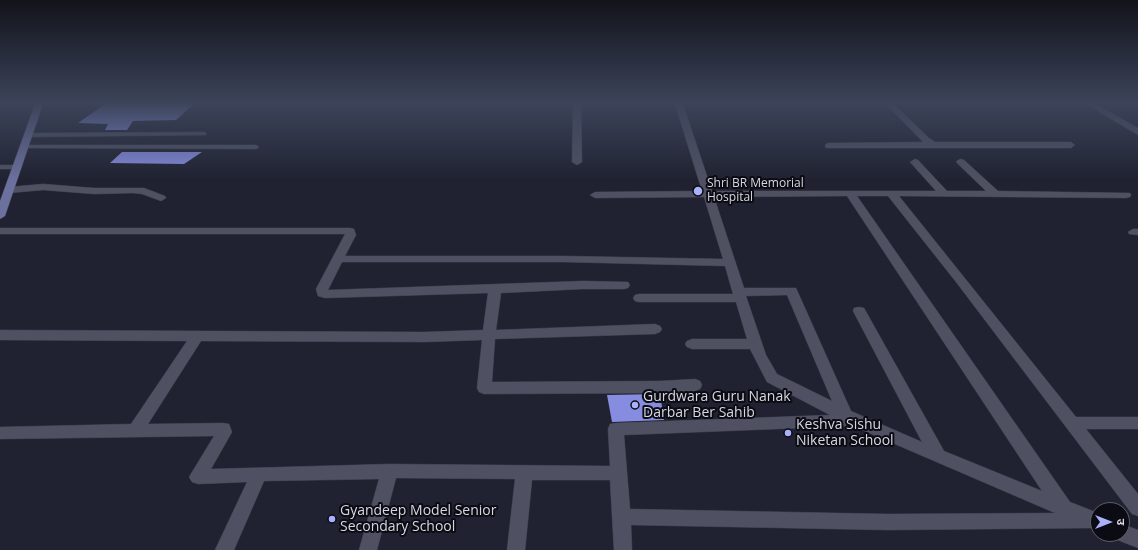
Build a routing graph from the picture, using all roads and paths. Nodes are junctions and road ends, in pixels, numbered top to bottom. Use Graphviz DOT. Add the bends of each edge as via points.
graph roads {
  1 [pos="30,130"];
  2 [pos="577,130"];
  3 [pos="687,130"];
  4 [pos="916,130"];
  5 [pos="204,134"];
  6 [pos="28,135"];
  7 [pos="933,144"];
  8 [pos="1071,145"];
  9 [pos="830,146"];
  10 [pos="24,147"];
  11 [pos="256,147"];
  12 [pos="577,162"];
  13 [pos="915,162"];
  14 [pos="961,162"];
  15 [pos="0,167"];
  16 [pos="17,167"];
  17 [pos="5,193"];
  18 [pos="850,193"];
  19 [pos="891,193"];
  20 [pos="944,193"];
  21 [pos="994,193"];
  22 [pos="708,194"];
  23 [pos="595,195"];
  24 [pos="1126,195"];
  25 [pos="161,198"];
  26 [pos="0,216"];
  27 [pos="0,231"];
  28 [pos="338,259"];
  29 [pos="730,263"];
  30 [pos="624,285"];
  31 [pos="495,289"];
  32 [pos="740,295"];
  33 [pos="639,298"];
  34 [pos="859,311"];
  35 [pos="655,329"];
  36 [pos="0,335"];
  37 [pos="198,335"];
  38 [pos="489,335"];
  39 [pos="692,344"];
  40 [pos="756,344"];
  41 [pos="695,385"];
  42 [pos="850,417"];
  43 [pos="1072,422"];
  44 [pos="1138,423"];
  45 [pos="136,430"];
  46 [pos="0,433"];
  47 [pos="938,456"];
  48 [pos="390,471"];
  49 [pos="524,472"];
  50 [pos="619,473"];
  51 [pos="259,474"];
  52 [pos="1063,507"];
  53 [pos="1138,508"];
  54 [pos="622,517"];
  55 [pos="1090,519"];
  56 [pos="1090,522"];
  57 [pos="224,550"];
  58 [pos="368,550"];
  59 [pos="516,550"];
  60 [pos="623,550"];
  1 -- 6 [label="main road"];
  2 -- 12 [label="street"];
  3 -- 22 [label="street"];
  4 -- 7 [label="street"];
  5 -- 6 [label="lane"];
  6 -- 10 [label="main road"];
  7 -- 8 [label="street"];
  7 -- 9 [label="street"];
  10 -- 11 [label="lane"];
  10 -- 16 [label="main road"];
  13 -- 20 [label="street"];
  14 -- 21 [label="street"];
  15 -- 16 [label="lane"];
  16 -- 17 [label="main road"];
  17 -- 25 [label="street" via="43,187 144,191"];
  17 -- 26 [label="main road"];
  18 -- 19 [label="street"];
  18 -- 22 [label="street"];
  18 -- 52 [label="street"];
  19 -- 20 [label="street"];
  19 -- 43 [label="street"];
  20 -- 21 [label="street"];
  21 -- 24 [label="street"];
  22 -- 23 [label="street"];
  22 -- 29 [label="street"];
  27 -- 28 [label="street" via="350,231"];
  28 -- 29 [label="street"];
  28 -- 31 [label="street" via="322,289 325,294"];
  29 -- 32 [label="street"];
  30 -- 31 [label="street"];
  31 -- 38 [label="street"];
  32 -- 33 [label="street"];
  32 -- 40 [label="street"];
  32 -- 42 [label="street" via="792,292"];
  34 -- 47 [label="street"];
  35 -- 38 [label="street"];
  36 -- 37 [label="street"];
  37 -- 38 [label="street"];
  37 -- 45 [label="street"];
  38 -- 41 [label="street" via="484,388"];
  39 -- 40 [label="street"];
  40 -- 42 [label="street" via="772,378"];
  42 -- 47 [label="street"];
  42 -- 50 [label="street" via="616,429"];
  43 -- 44 [label="street"];
  43 -- 53 [label="street"];
  45 -- 46 [label="street"];
  45 -- 51 [label="street" via="223,429 224,432 198,477"];
  47 -- 52 [label="street"];
  48 -- 49 [label="street"];
  48 -- 51 [label="street"];
  48 -- 58 [label="street"];
  49 -- 50 [label="street"];
  49 -- 59 [label="street"];
  50 -- 54 [label="street"];
  51 -- 57 [label="street"];
  52 -- 55 [label="street"];
  54 -- 56 [label="street" via="888,522"];
  54 -- 60 [label="street"];
}
